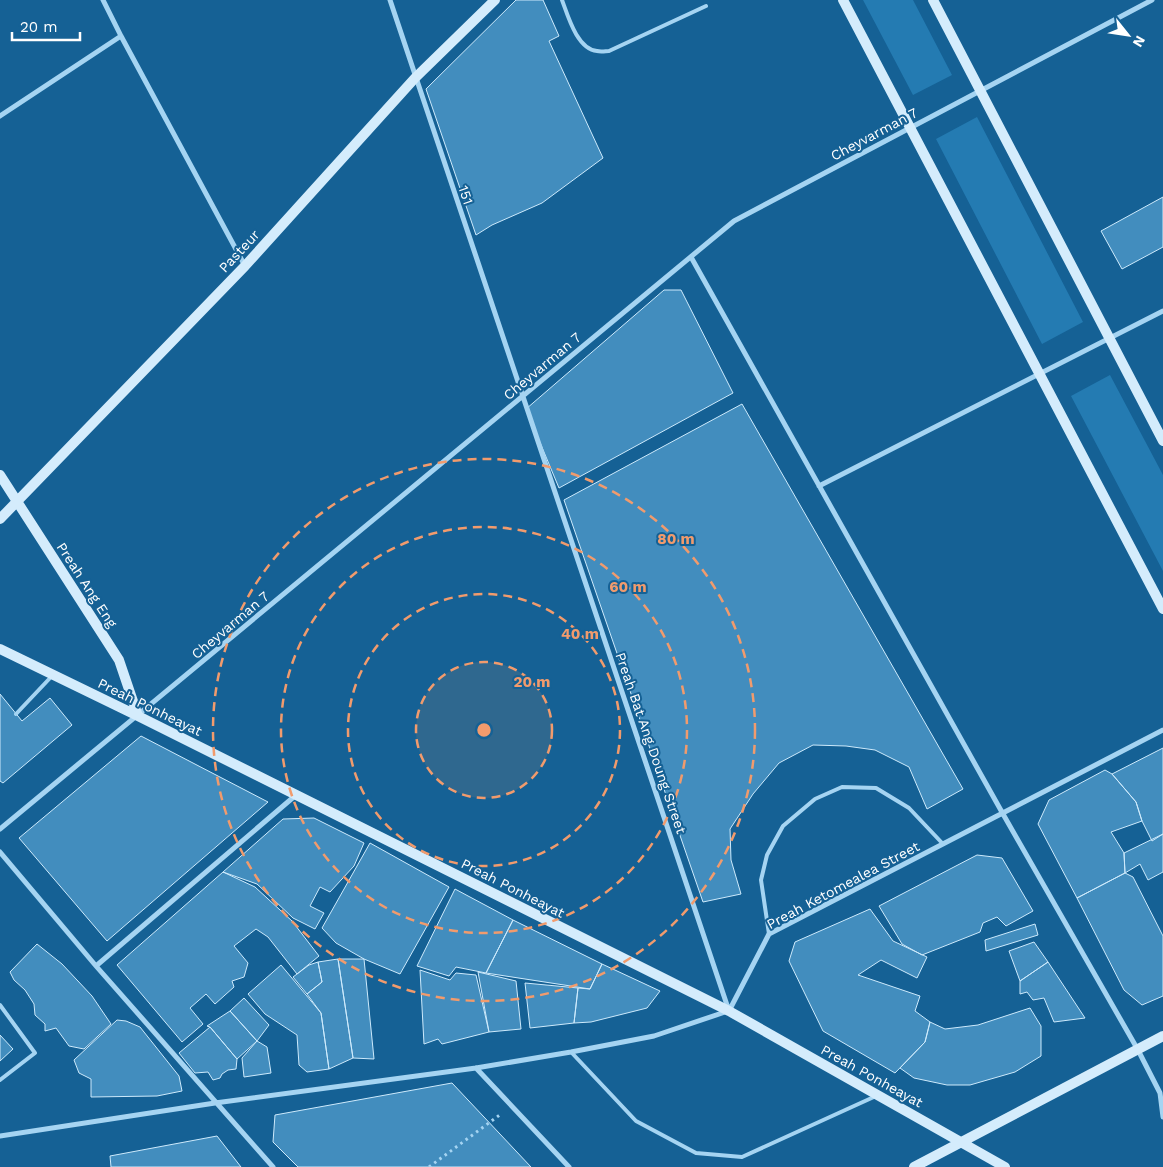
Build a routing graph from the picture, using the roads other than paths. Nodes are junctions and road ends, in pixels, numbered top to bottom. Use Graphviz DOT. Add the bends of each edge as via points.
graph roads {
  1 [pos="103,0"];
  2 [pos="390,0"];
  3 [pos="495,0"];
  4 [pos="562,0"];
  5 [pos="843,0"];
  6 [pos="933,0"];
  7 [pos="1152,0"];
  8 [pos="706,6"];
  9 [pos="121,36"];
  10 [pos="415,78"];
  11 [pos="980,91"];
  12 [pos="0,116"];
  13 [pos="910,128"];
  14 [pos="691,257"];
  15 [pos="245,266"];
  16 [pos="1163,311"];
  17 [pos="1110,338"];
  18 [pos="1040,374"];
  19 [pos="522,397"];
  20 [pos="1163,441"];
  21 [pos="0,475"];
  22 [pos="819,486"];
  23 [pos="17,502"];
  24 [pos="0,519"];
  25 [pos="1163,609"];
  26 [pos="0,649"];
  27 [pos="53,675"];
  28 [pos="16,714"];
  29 [pos="138,716"];
  30 [pos="1163,730"];
  31 [pos="296,795"];
  32 [pos="1003,814"];
  33 [pos="0,829"];
  34 [pos="942,844"];
  35 [pos="0,852"];
  36 [pos="769,934"];
  37 [pos="96,966"];
  38 [pos="0,1005"];
  39 [pos="729,1011"];
  40 [pos="1163,1036"];
  41 [pos="1138,1050"];
  42 [pos="571,1052"];
  43 [pos="476,1068"];
  44 [pos="0,1080"];
  45 [pos="878,1095"];
  46 [pos="215,1102"];
  47 [pos="1163,1117"];
  48 [pos="0,1136"];
  49 [pos="962,1142"];
  50 [pos="273,1167"];
  51 [pos="569,1167"];
  52 [pos="914,1167"];
  53 [pos="1005,1167"];
  1 -- 9 [label="street"];
  2 -- 10 [label="street, 151"];
  3 -- 10 [label="street, Pasteur"];
  4 -- 8 [label="lane" via="576,34 584,45 596,52 609,51"];
  5 -- 13 [label="street"];
  6 -- 11 [label="street"];
  7 -- 11 [label="street, Cheyvarman 7"];
  9 -- 12 [label="street"];
  9 -- 15 [label="street"];
  10 -- 15 [label="street, Pasteur"];
  10 -- 19 [label="street, 151"];
  11 -- 13 [label="street, Cheyvarman 7"];
  11 -- 17 [label="street"];
  13 -- 14 [label="street, Cheyvarman 7" via="734,221"];
  13 -- 18 [label="street"];
  14 -- 19 [label="street, Cheyvarman 7"];
  14 -- 22 [label="street"];
  15 -- 23 [label="street, Pasteur"];
  16 -- 17 [label="street"];
  17 -- 18 [label="street"];
  17 -- 20 [label="street"];
  18 -- 22 [label="street"];
  18 -- 25 [label="street"];
  19 -- 29 [label="street, Cheyvarman 7"];
  19 -- 39 [label="street, Preah Bat Ang Doung Street"];
  21 -- 23 [label="street, Preah Ang Eng"];
  22 -- 32 [label="street"];
  23 -- 24 [label="street, Pasteur"];
  23 -- 29 [label="street, Preah Ang Eng" via="119,660"];
  26 -- 27 [label="street, Preah Ponheayat"];
  27 -- 28 [label="lane"];
  27 -- 29 [label="street, Preah Ponheayat"];
  29 -- 31 [label="street, Preah Ponheayat"];
  29 -- 33 [label="street, Cheyvarman 7"];
  30 -- 32 [label="street, Preah Ketomealea Street"];
  31 -- 37 [label="street"];
  31 -- 39 [label="street, Preah Ponheayat"];
  32 -- 34 [label="street, Preah Ketomealea Street"];
  32 -- 41 [label="street"];
  34 -- 36 [label="street, Preah Ketomealea Street"];
  34 -- 36 [label="lane" via="909,808 876,788 842,787 815,799 783,826 767,855 761,880"];
  35 -- 37 [label="street"];
  36 -- 39 [label="street, Preah Ketomealea Street"];
  37 -- 46 [label="street"];
  38 -- 44 [label="lane" via="35,1053"];
  39 -- 42 [label="street" via="654,1036"];
  39 -- 45 [label="street, Preah Ponheayat"];
  40 -- 41 [label="street"];
  41 -- 47 [label="street" via="1160,1093"];
  41 -- 49 [label="street"];
  42 -- 43 [label="street"];
  42 -- 45 [label="lane" via="636,1121 696,1153 742,1157"];
  43 -- 46 [label="street"];
  43 -- 51 [label="street"];
  45 -- 49 [label="street, Preah Ponheayat"];
  46 -- 48 [label="street"];
  46 -- 50 [label="street"];
  49 -- 52 [label="street"];
  49 -- 53 [label="street, Preah Ponheayat"];
}
